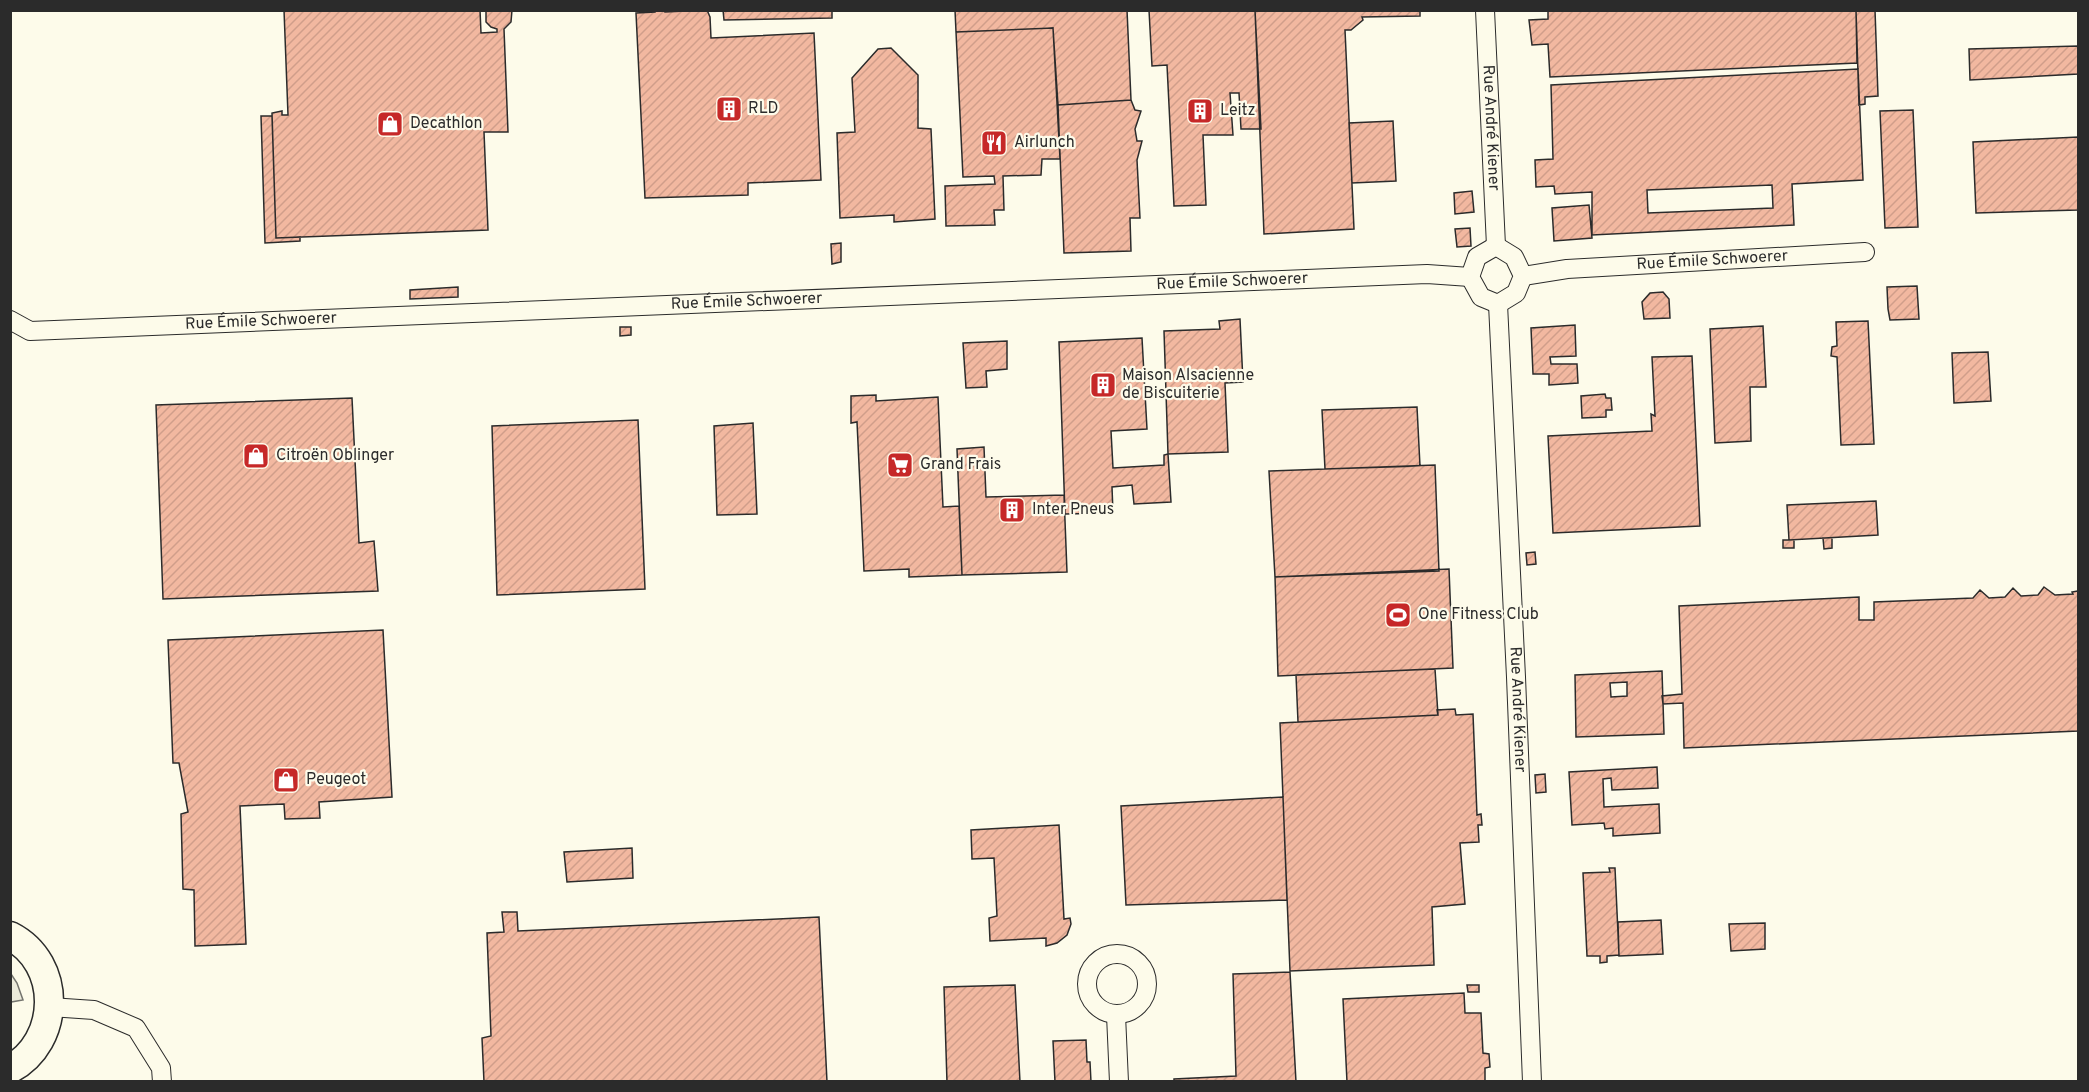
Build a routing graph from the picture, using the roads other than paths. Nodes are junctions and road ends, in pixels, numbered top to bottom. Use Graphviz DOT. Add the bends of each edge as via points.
graph roads {
  1 [pos="1485,10"];
  2 [pos="1496,246"];
  3 [pos="1865,252"];
  4 [pos="1523,276"];
  5 [pos="1470,277"];
  6 [pos="1498,304"];
  7 [pos="14,329"];
  8 [pos="10,936"];
  9 [pos="50,1007"];
  10 [pos="1116,1015"];
  11 [pos="14,1072"];
  12 [pos="162,1082"];
  13 [pos="1119,1082"];
  14 [pos="1532,1082"];
  1 -- 2 [label="street, Rue André Kiener"];
  2 -- 4 [label="street" via="1514,257"];
  2 -- 5 [label="street" via="1476,257"];
  3 -- 4 [label="street, Rue Émile Schwoerer" via="1567,269"];
  4 -- 6 [label="street" via="1516,293"];
  5 -- 6 [label="street" via="1481,297"];
  5 -- 7 [label="street, Rue Émile Schwoerer" via="1427,274 30,332"];
  6 -- 14 [label="street, Rue André Kiener"];
  8 -- 9 [label="main road" via="38,962 46,979"];
  9 -- 11 [label="main road" via="43,1034"];
  9 -- 12 [label="street" via="94,1010 136,1028 161,1068"];
  10 -- 13 [label="street"];
}
